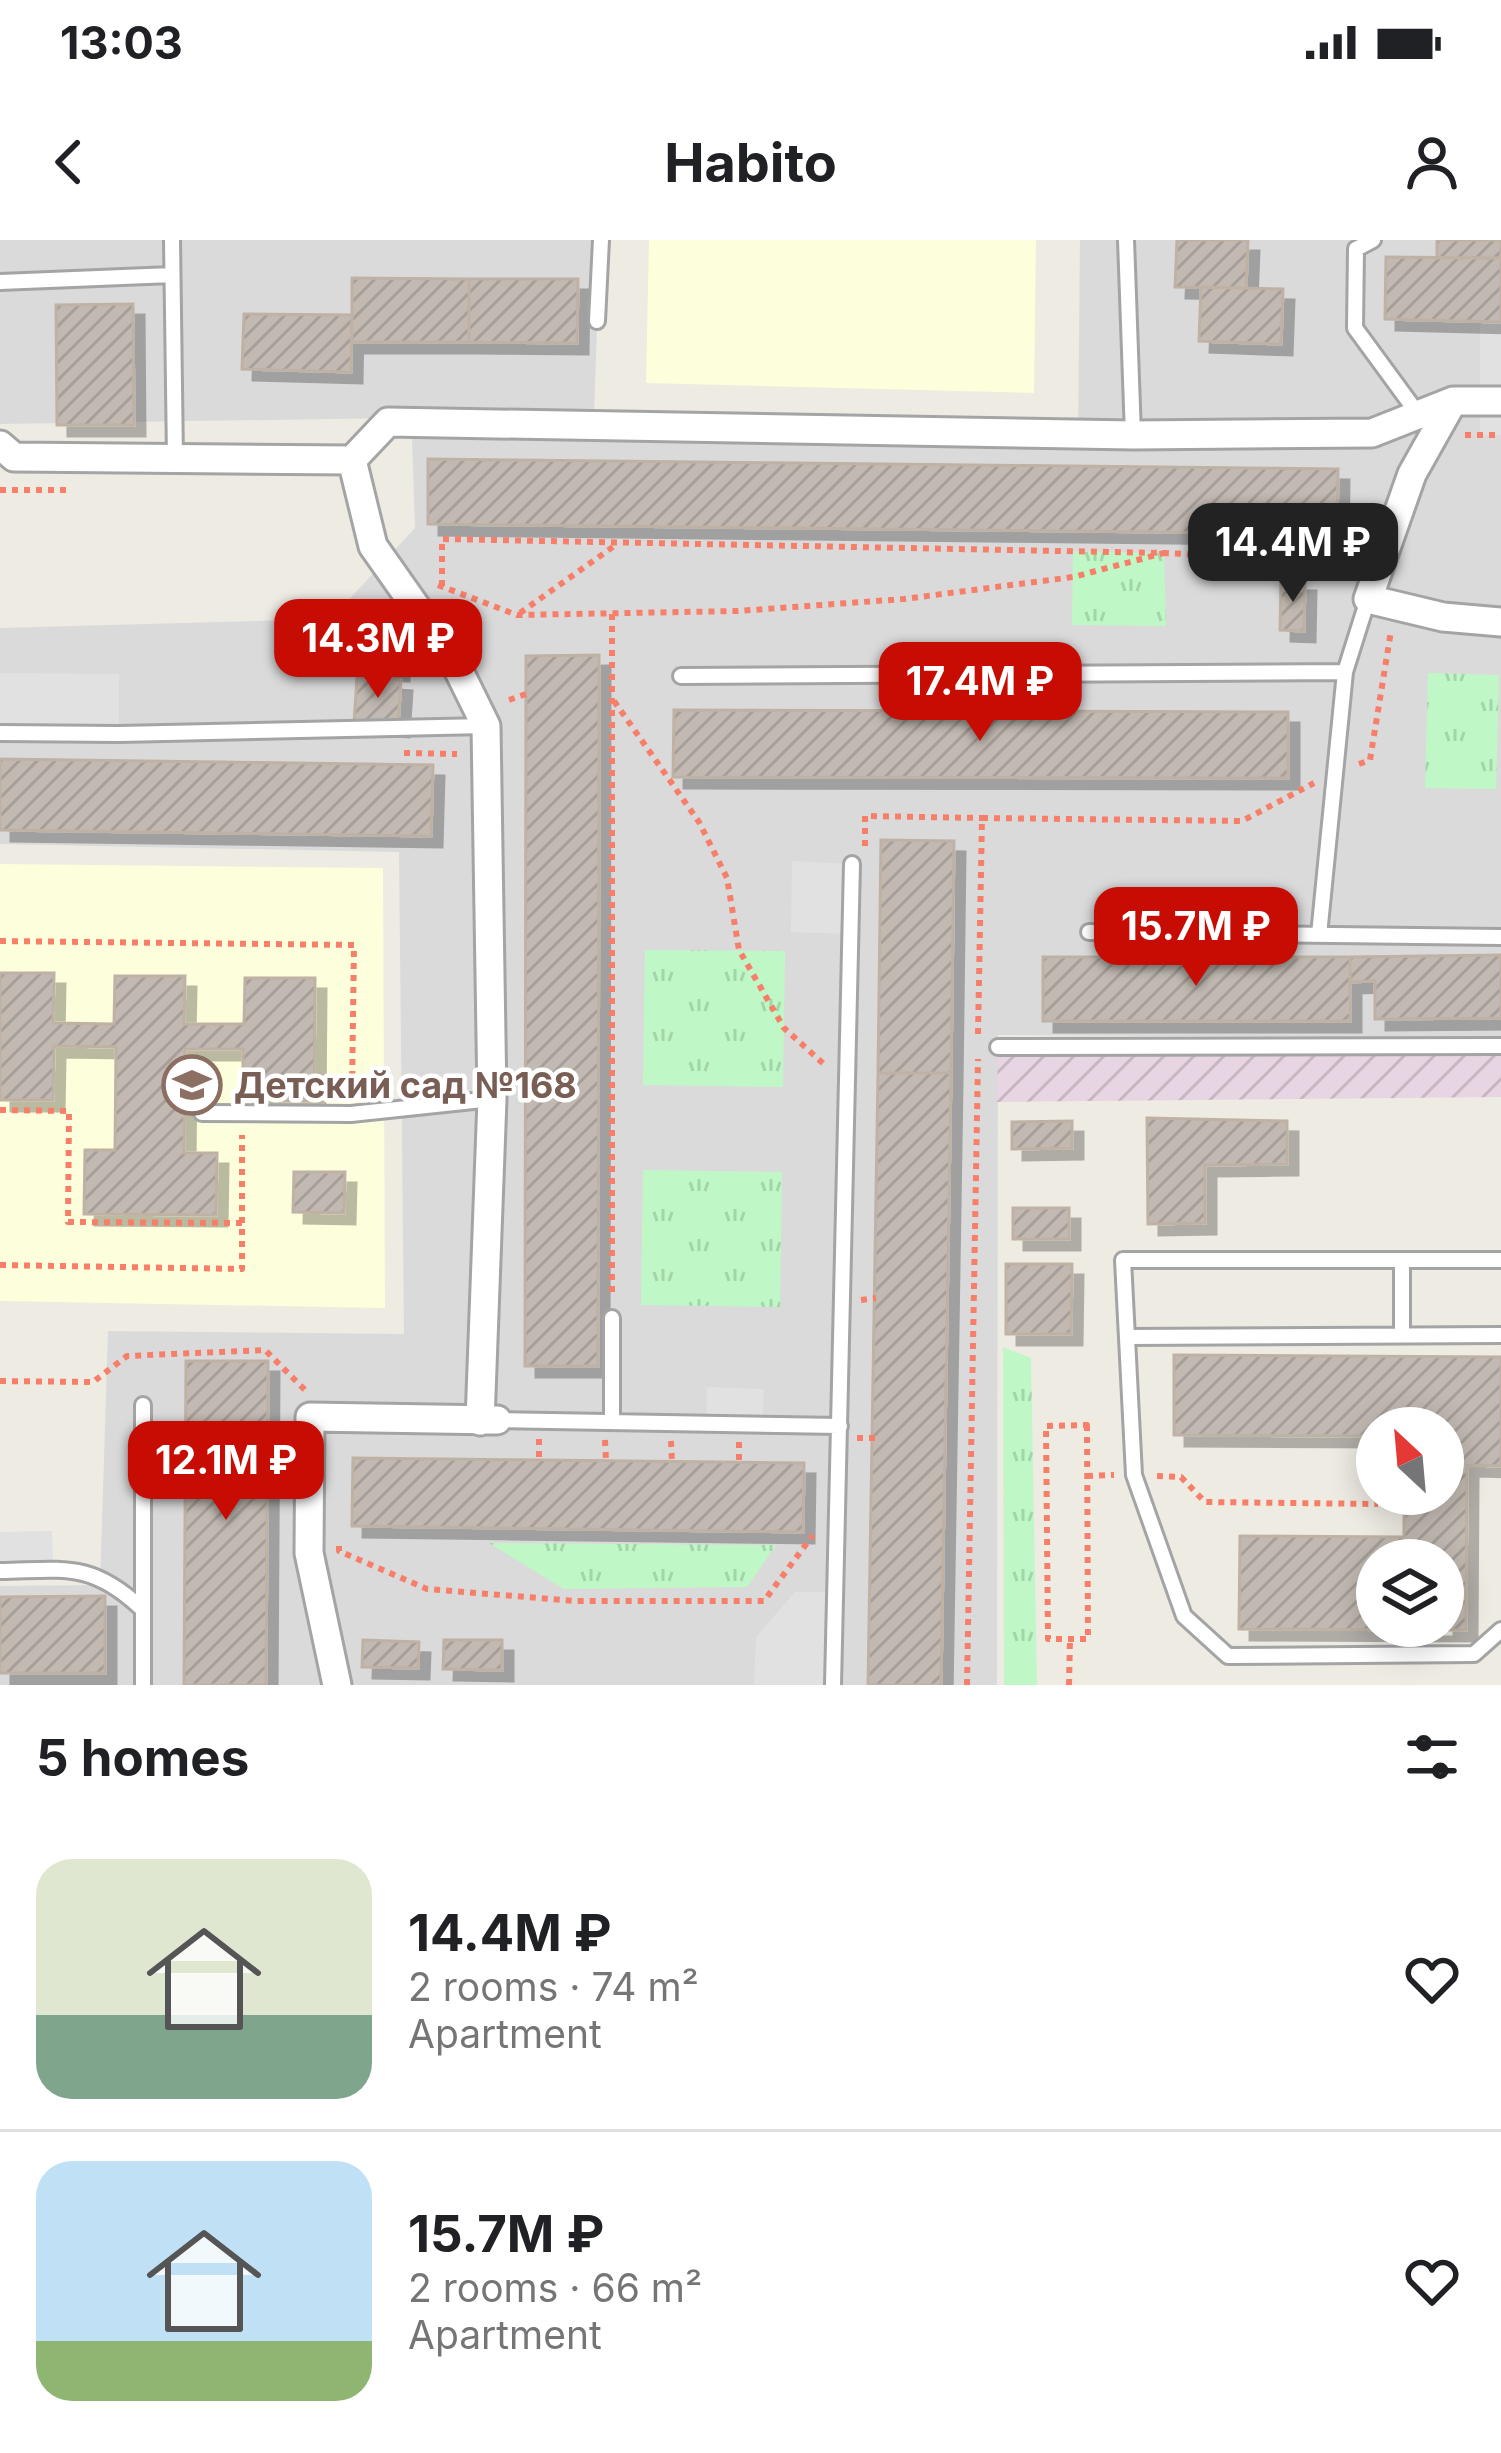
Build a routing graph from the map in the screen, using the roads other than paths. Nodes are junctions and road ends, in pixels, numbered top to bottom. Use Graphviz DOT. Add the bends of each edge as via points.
graph roads {
  1 [pos="172,240"];
  2 [pos="602,240"];
  3 [pos="1126,240"];
  4 [pos="1373,240"];
  5 [pos="172,275"];
  6 [pos="0,282"];
  7 [pos="597,321"];
  8 [pos="1453,401"];
  9 [pos="1501,401"];
  10 [pos="1418,415"];
  11 [pos="1133,435"];
  12 [pos="0,445"];
  13 [pos="175,459"];
  14 [pos="352,460"];
  15 [pos="1382,602"];
  16 [pos="1501,622"];
  17 [pos="1345,672"];
  18 [pos="681,676"];
  19 [pos="486,725"];
  20 [pos="0,733"];
  21 [pos="858,858"];
  22 [pos="1089,932"];
  23 [pos="1319,935"];
  24 [pos="1501,937"];
  25 [pos="1501,1046"];
  26 [pos="998,1047"];
  27 [pos="492,1099"];
  28 [pos="202,1113"];
  29 [pos="1402,1260"];
  30 [pos="1501,1260"];
  31 [pos="612,1318"];
  32 [pos="1501,1335"];
  33 [pos="1127,1336"];
  34 [pos="1402,1336"];
  35 [pos="143,1405"];
  36 [pos="489,1421"];
  37 [pos="840,1426"];
  38 [pos="609,1429"];
  39 [pos="0,1571"];
  40 [pos="140,1606"];
  41 [pos="1501,1630"];
  42 [pos="143,1685"];
  43 [pos="337,1685"];
  44 [pos="833,1685"];
  1 -- 5 [label="lane"];
  2 -- 7 [label="lane"];
  3 -- 11 [label="lane"];
  4 -- 10 [label="lane" via="1356,249 1355,328"];
  5 -- 6 [label="lane"];
  5 -- 13 [label="lane"];
  8 -- 9 [label="street"];
  8 -- 10 [label="street"];
  8 -- 15 [label="street" via="1412,474"];
  10 -- 11 [label="street" via="1372,433"];
  11 -- 14 [label="street" via="388,422"];
  12 -- 13 [label="street" via="14,457"];
  13 -- 14 [label="street"];
  14 -- 19 [label="street" via="373,546 454,661"];
  15 -- 16 [label="street"];
  15 -- 17 [label="lane"];
  17 -- 18 [label="lane"];
  17 -- 23 [label="lane"];
  19 -- 20 [label="lane"];
  19 -- 27 [label="street"];
  21 -- 37 [label="lane"];
  22 -- 23 [label="lane"];
  23 -- 24 [label="lane"];
  25 -- 26 [label="lane"];
  27 -- 28 [label="lane" via="352,1114"];
  27 -- 36 [label="street"];
  29 -- 30 [label="lane"];
  29 -- 33 [label="lane" via="1124,1260"];
  29 -- 34 [label="lane"];
  31 -- 38 [label="lane"];
  32 -- 34 [label="lane"];
  33 -- 34 [label="lane"];
  33 -- 41 [label="lane" via="1134,1475 1184,1616 1228,1656 1474,1654"];
  35 -- 40 [label="lane"];
  36 -- 38 [label="lane"];
  36 -- 43 [label="street" via="310,1417 309,1553"];
  37 -- 38 [label="lane"];
  37 -- 44 [label="lane"];
  39 -- 40 [label="lane" via="78,1570 113,1582"];
  40 -- 42 [label="lane"];
}
